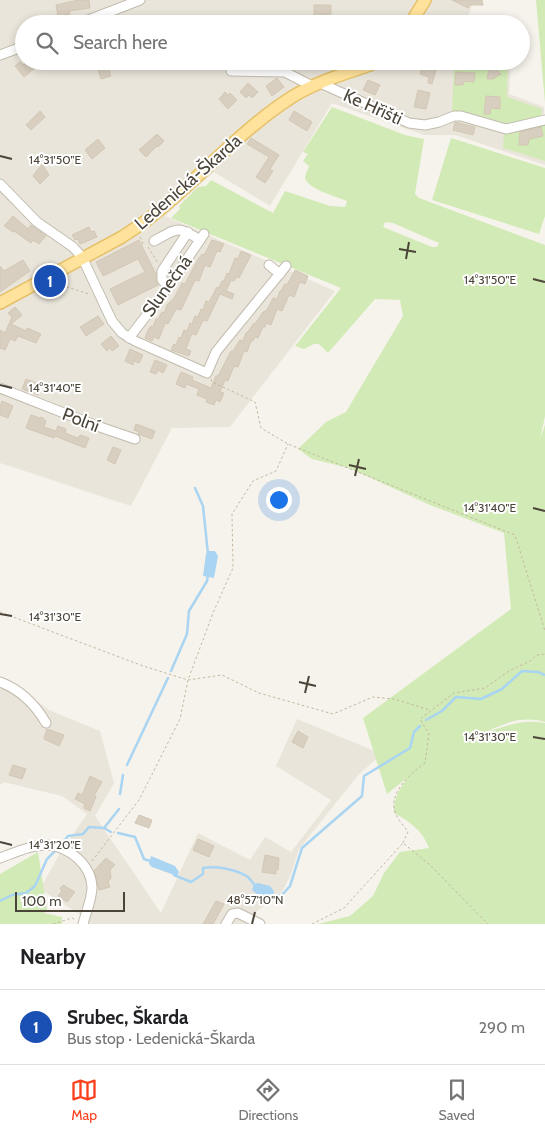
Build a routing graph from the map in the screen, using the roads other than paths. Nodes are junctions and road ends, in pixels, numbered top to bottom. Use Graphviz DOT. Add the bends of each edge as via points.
graph roads {
  1 [pos="140,0"];
  2 [pos="425,0"];
  3 [pos="101,15"];
  4 [pos="416,15"];
  5 [pos="15,49"];
  6 [pos="0,55"];
  7 [pos="356,70"];
  8 [pos="231,71"];
  9 [pos="316,84"];
  10 [pos="545,120"];
  11 [pos="0,184"];
  12 [pos="188,232"];
  13 [pos="151,243"];
  14 [pos="82,257"];
  15 [pos="269,265"];
  16 [pos="286,266"];
  17 [pos="280,274"];
  18 [pos="169,286"];
  19 [pos="0,303"];
  20 [pos="129,338"];
  21 [pos="0,388"];
  22 [pos="135,439"];
  23 [pos="0,682"];
  24 [pos="46,723"];
  25 [pos="0,858"];
  26 [pos="83,923"];
  27 [pos="226,924"];
  28 [pos="260,924"];
  1 -- 3 [label="street"];
  2 -- 4 [label="main road"];
  5 -- 6 [label="street"];
  7 -- 9 [label="main road, Ledenická-Škarda"];
  8 -- 9 [label="street, Ke Hřišti" via="285,72"];
  9 -- 10 [label="street, Ke Hřišti" via="409,123 425,125 461,116 506,128"];
  9 -- 14 [label="main road, Ledenická-Škarda" via="292,96 262,119 143,223"];
  11 -- 14 [label="street" via="37,222"];
  12 -- 13 [label="street" via="176,229"];
  12 -- 18 [label="street" via="164,269 161,278"];
  12 -- 18 [label="street, Slunečná" via="202,237"];
  14 -- 19 [label="main road, Ledenická-Škarda"];
  14 -- 20 [label="street" via="112,320"];
  15 -- 17 [label="street"];
  16 -- 17 [label="street"];
  17 -- 20 [label="street" via="216,352 206,377"];
  18 -- 20 [label="street, Slunečná"];
  21 -- 22 [label="street, Polní"];
  23 -- 24 [label="street" via="26,696"];
  25 -- 26 [label="street" via="49,845 77,858 87,868 92,888"];
  27 -- 28 [label="street" via="232,914 238,913"];
}
